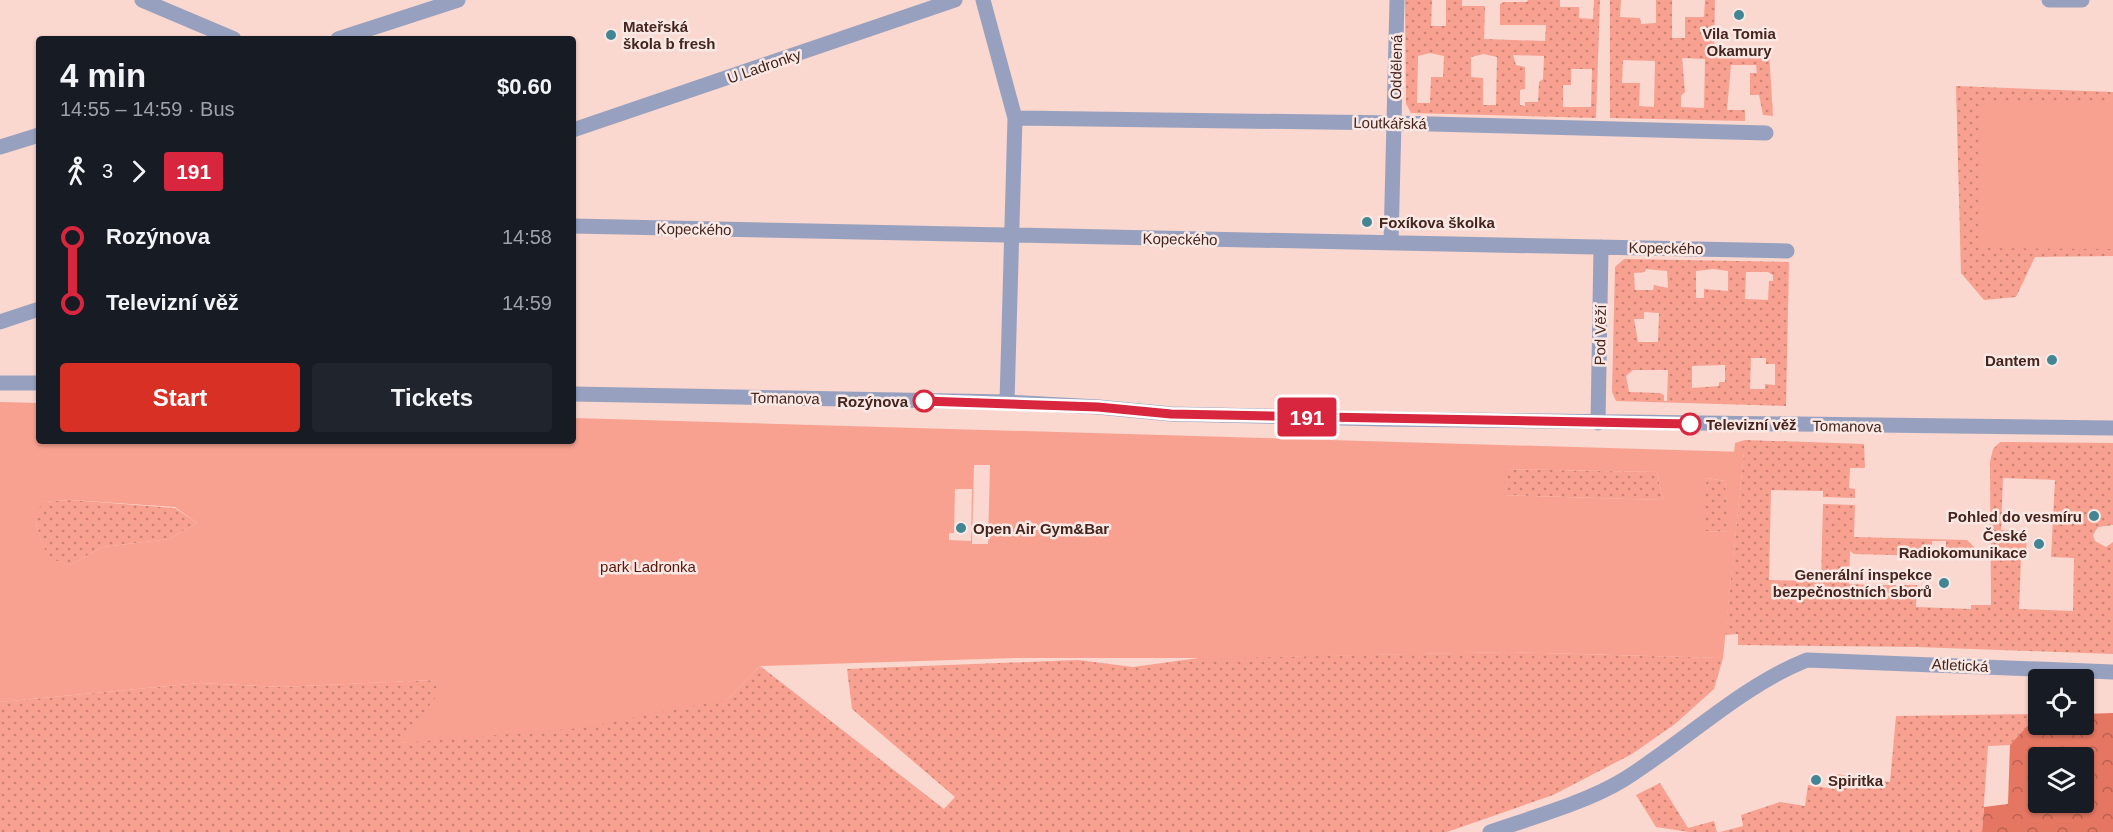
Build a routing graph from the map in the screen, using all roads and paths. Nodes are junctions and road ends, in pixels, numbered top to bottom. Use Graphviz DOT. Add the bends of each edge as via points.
graph roads {
  1 [pos="142,0"];
  2 [pos="458,0"];
  3 [pos="955,0"];
  4 [pos="983,0"];
  5 [pos="1397,0"];
  6 [pos="2049,0"];
  7 [pos="2082,0"];
  8 [pos="227,36"];
  9 [pos="347,36"];
  10 [pos="1015,118"];
  11 [pos="1394,123"];
  12 [pos="576,129"];
  13 [pos="1766,133"];
  14 [pos="36,136"];
  15 [pos="0,147"];
  16 [pos="576,226"];
  17 [pos="1011,236"];
  18 [pos="1391,243"];
  19 [pos="1601,247"];
  20 [pos="1786,251"];
  21 [pos="36,310"];
  22 [pos="0,322"];
  23 [pos="0,383"];
  24 [pos="36,383"];
  25 [pos="576,394"];
  26 [pos="1007,402"];
  27 [pos="1598,423"];
  28 [pos="2113,428"];
  29 [pos="2113,672"];
  30 [pos="1490,832"];
  1 -- 8 [label="street"];
  2 -- 9 [label="street"];
  3 -- 12 [label="street, U Ladronky"];
  4 -- 10 [label="street"];
  5 -- 11 [label="street, Oddělená"];
  6 -- 7 [label="street"];
  10 -- 11 [label="street, Loutkářská"];
  10 -- 17 [label="street"];
  11 -- 13 [label="street, Loutkářská"];
  11 -- 18 [label="street, Oddělená"];
  14 -- 15 [label="street"];
  16 -- 17 [label="street, Kopeckého"];
  17 -- 18 [label="street, Kopeckého"];
  17 -- 26 [label="street"];
  18 -- 19 [label="street, Kopeckého"];
  19 -- 20 [label="street, Kopeckého"];
  19 -- 27 [label="street, Pod Věží"];
  21 -- 22 [label="street"];
  23 -- 24 [label="street"];
  25 -- 26 [label="street, Tomanova"];
  26 -- 27 [label="street, Tomanova" via="1171,414"];
  27 -- 28 [label="street, Tomanova"];
  29 -- 30 [label="street, Atletická" via="1807,660 1764,681 1621,782"];
}
